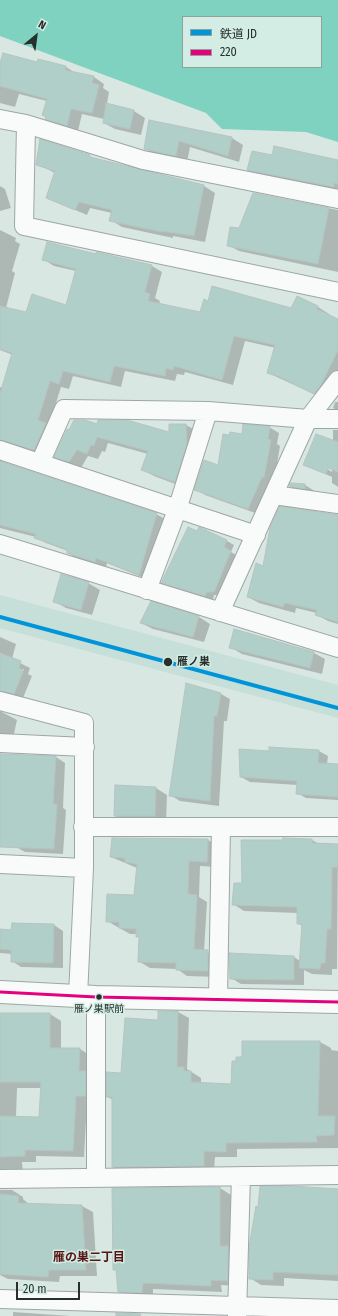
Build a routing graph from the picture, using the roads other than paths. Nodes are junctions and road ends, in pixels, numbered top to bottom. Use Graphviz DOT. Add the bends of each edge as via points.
graph roads {
  1 [pos="0,119"];
  2 [pos="26,124"];
  3 [pos="338,199"];
  4 [pos="338,292"];
  5 [pos="338,380"];
  6 [pos="208,411"];
  7 [pos="308,419"];
  8 [pos="338,419"];
  9 [pos="0,450"];
  10 [pos="40,463"];
  11 [pos="274,495"];
  12 [pos="338,504"];
  13 [pos="177,510"];
  14 [pos="256,535"];
  15 [pos="0,544"];
  16 [pos="147,590"];
  17 [pos="220,612"];
  18 [pos="338,648"];
  19 [pos="0,701"];
  20 [pos="0,743"];
  21 [pos="85,747"];
  22 [pos="83,827"];
  23 [pos="221,827"];
  24 [pos="338,828"];
  25 [pos="0,864"];
  26 [pos="84,868"];
  27 [pos="0,992"];
  28 [pos="87,996"];
  29 [pos="218,998"];
  30 [pos="338,1002"];
  31 [pos="338,1175"];
  32 [pos="241,1176"];
  33 [pos="96,1178"];
  34 [pos="0,1179"];
  35 [pos="0,1299"];
  36 [pos="338,1309"];
  37 [pos="238,1311"];
  1 -- 2 [label="street"];
  2 -- 3 [label="street" via="143,160"];
  2 -- 4 [label="street" via="24,226"];
  5 -- 7 [label="street"];
  6 -- 7 [label="street"];
  6 -- 10 [label="street" via="64,409"];
  6 -- 13 [label="street"];
  7 -- 8 [label="street"];
  7 -- 11 [label="street"];
  9 -- 10 [label="street"];
  10 -- 13 [label="street"];
  11 -- 12 [label="street"];
  11 -- 14 [label="street"];
  13 -- 14 [label="street"];
  13 -- 16 [label="street"];
  14 -- 17 [label="street"];
  15 -- 16 [label="street"];
  16 -- 17 [label="street"];
  17 -- 18 [label="street"];
  19 -- 21 [label="street" via="84,723"];
  20 -- 21 [label="street"];
  21 -- 22 [label="street"];
  22 -- 23 [label="street"];
  22 -- 26 [label="street"];
  23 -- 24 [label="street"];
  23 -- 29 [label="street"];
  25 -- 26 [label="street"];
  26 -- 28 [label="street"];
  27 -- 28 [label="main road"];
  28 -- 29 [label="main road"];
  28 -- 33 [label="street"];
  29 -- 30 [label="main road"];
  31 -- 32 [label="street"];
  32 -- 33 [label="street"];
  32 -- 37 [label="street"];
  33 -- 34 [label="street"];
  35 -- 37 [label="street"];
  36 -- 37 [label="street"];
}
